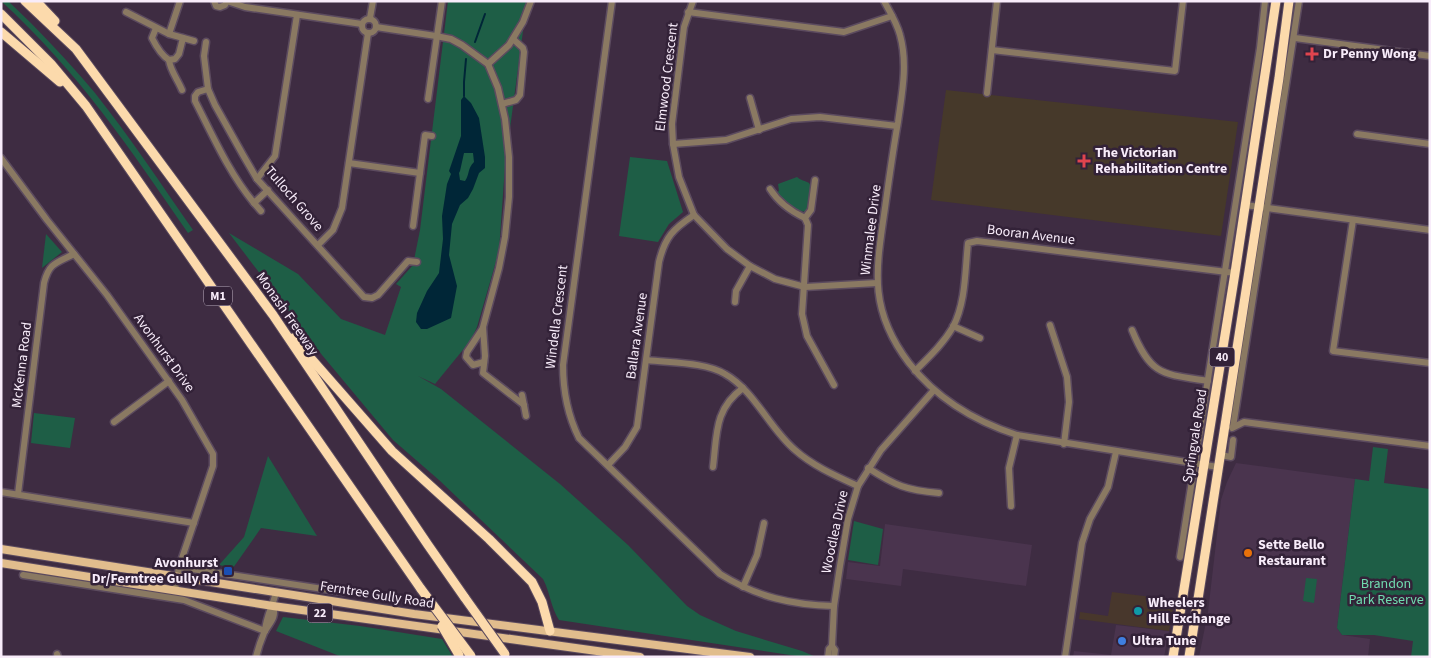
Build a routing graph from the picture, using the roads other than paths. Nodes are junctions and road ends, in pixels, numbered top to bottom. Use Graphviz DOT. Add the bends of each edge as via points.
graph roads {
  1 [pos="25,1"];
  2 [pos="36,1"];
  3 [pos="180,1"];
  4 [pos="214,1"];
  5 [pos="227,1"];
  6 [pos="373,1"];
  7 [pos="442,1"];
  8 [pos="531,1"];
  9 [pos="612,1"];
  10 [pos="693,1"];
  11 [pos="884,1"];
  12 [pos="997,1"];
  13 [pos="1183,1"];
  14 [pos="1265,1"];
  15 [pos="1276,1"];
  16 [pos="1289,1"];
  17 [pos="1299,1"];
  18 [pos="126,12"];
  19 [pos="688,12"];
  20 [pos="1,14"];
  21 [pos="297,15"];
  22 [pos="892,16"];
  23 [pos="370,18"];
  24 [pos="362,24"];
  25 [pos="376,27"];
  26 [pos="156,28"];
  27 [pos="1,32"];
  28 [pos="368,33"];
  29 [pos="169,34"];
  30 [pos="436,36"];
  31 [pos="183,38"];
  32 [pos="1295,38"];
  33 [pos="513,39"];
  34 [pos="194,41"];
  35 [pos="206,42"];
  36 [pos="76,49"];
  37 [pos="992,50"];
  38 [pos="1430,56"];
  39 [pos="169,60"];
  40 [pos="488,64"];
  41 [pos="208,88"];
  42 [pos="182,90"];
  43 [pos="987,94"];
  44 [pos="750,98"];
  45 [pos="428,99"];
  46 [pos="502,104"];
  47 [pos="86,106"];
  48 [pos="897,126"];
  49 [pos="759,130"];
  50 [pos="1357,134"];
  51 [pos="432,136"];
  52 [pos="673,144"];
  53 [pos="1430,144"];
  54 [pos="1,158"];
  55 [pos="349,162"];
  56 [pos="4,167"];
  57 [pos="420,173"];
  58 [pos="257,179"];
  59 [pos="815,180"];
  60 [pos="1238,183"];
  61 [pos="770,189"];
  62 [pos="1248,189"];
  63 [pos="268,190"];
  64 [pos="254,203"];
  65 [pos="1245,205"];
  66 [pos="1263,208"];
  67 [pos="262,211"];
  68 [pos="694,215"];
  69 [pos="805,218"];
  70 [pos="1353,220"];
  71 [pos="413,226"];
  72 [pos="1430,230"];
  73 [pos="318,246"];
  74 [pos="74,254"];
  75 [pos="417,262"];
  76 [pos="750,266"];
  77 [pos="1224,272"];
  78 [pos="1235,273"];
  79 [pos="877,284"];
  80 [pos="805,288"];
  81 [pos="735,302"];
  82 [pos="273,315"];
  83 [pos="1050,325"];
  84 [pos="953,326"];
  85 [pos="483,327"];
  86 [pos="1132,330"];
  87 [pos="980,338"];
  88 [pos="647,360"];
  89 [pos="484,362"];
  90 [pos="1430,363"];
  91 [pos="473,365"];
  92 [pos="915,371"];
  93 [pos="483,373"];
  94 [pos="169,381"];
  95 [pos="1208,381"];
  96 [pos="834,386"];
  97 [pos="743,388"];
  98 [pos="934,390"];
  99 [pos="522,395"];
  100 [pos="524,405"];
  101 [pos="1235,413"];
  102 [pos="526,416"];
  103 [pos="114,422"];
  104 [pos="1244,422"];
  105 [pos="1234,427"];
  106 [pos="1224,431"];
  107 [pos="1017,435"];
  108 [pos="1233,440"];
  109 [pos="1064,444"];
  110 [pos="1430,446"];
  111 [pos="1116,452"];
  112 [pos="1220,455"];
  113 [pos="1194,464"];
  114 [pos="608,465"];
  115 [pos="1204,466"];
  116 [pos="713,467"];
  117 [pos="1218,467"];
  118 [pos="868,468"];
  119 [pos="858,486"];
  120 [pos="1,492"];
  121 [pos="939,493"];
  122 [pos="18,494"];
  123 [pos="1011,506"];
  124 [pos="194,523"];
  125 [pos="764,523"];
  126 [pos="1,549"];
  127 [pos="1180,557"];
  128 [pos="1,563"];
  129 [pos="179,567"];
  130 [pos="23,575"];
  131 [pos="177,575"];
  132 [pos="241,576"];
  133 [pos="743,587"];
  134 [pos="250,588"];
  135 [pos="421,589"];
  136 [pos="175,590"];
  137 [pos="276,592"];
  138 [pos="342,592"];
  139 [pos="273,606"];
  140 [pos="834,606"];
  141 [pos="265,631"];
  142 [pos="550,631"];
  143 [pos="832,646"];
  144 [pos="460,656"];
  145 [pos="471,656"];
  146 [pos="506,656"];
  147 [pos="256,657"];
  148 [pos="640,657"];
  149 [pos="750,657"];
  150 [pos="828,657"];
  151 [pos="834,657"];
  152 [pos="1066,657"];
  153 [pos="1173,657"];
  154 [pos="1189,657"];
  1 -- 36 [label="highway, Monash Freeway / M1"];
  2 -- 36 [label="highway"];
  3 -- 29 [label="street"];
  4 -- 5 [label="street" via="222,7"];
  5 -- 21 [label="street"];
  6 -- 23 [label="street"];
  7 -- 30 [label="street"];
  8 -- 33 [label="street"];
  9 -- 114 [label="street, Windella Crescent" via="563,365 563,390 578,438"];
  10 -- 19 [label="street, Elmwood Crescent"];
  11 -- 22 [label="street, Winmalee Drive"];
  12 -- 37 [label="street"];
  13 -- 37 [label="street" via="1175,71"];
  14 -- 60 [label="street, Springvale Road"];
  15 -- 62 [label="highway, Springvale Road / 40"];
  16 -- 66 [label="highway, Springvale Road / 40"];
  17 -- 32 [label="street, Springvale Road"];
  18 -- 26 [label="street"];
  19 -- 22 [label="street" via="844,32"];
  19 -- 52 [label="street, Elmwood Crescent" via="672,124"];
  20 -- 47 [label="highway, M1" via="51,64"];
  21 -- 24 [label="street"];
  21 -- 58 [label="street" via="275,156"];
  22 -- 48 [label="street, Winmalee Drive" via="905,61"];
  23 -- 24 [label="street"];
  23 -- 25 [label="street"];
  24 -- 28 [label="street"];
  25 -- 28 [label="street"];
  25 -- 30 [label="street"];
  26 -- 29 [label="street"];
  26 -- 39 [label="street" via="152,38 154,43"];
  27 -- 47 [label="highway"];
  28 -- 55 [label="street"];
  29 -- 31 [label="street"];
  30 -- 40 [label="street" via="451,39"];
  30 -- 45 [label="street"];
  31 -- 34 [label="street"];
  31 -- 39 [label="street" via="179,54"];
  32 -- 38 [label="street"];
  32 -- 66 [label="street, Springvale Road"];
  33 -- 40 [label="street"];
  33 -- 46 [label="street" via="524,52 520,95 516,100"];
  35 -- 41 [label="street, Tulloch Grove" via="204,56"];
  36 -- 82 [label="highway, Monash Freeway / M1"];
  37 -- 43 [label="street"];
  39 -- 42 [label="street"];
  40 -- 46 [label="street"];
  41 -- 58 [label="street, Tulloch Grove"];
  41 -- 64 [label="street" via="198,92 195,101 224,158"];
  44 -- 49 [label="street"];
  46 -- 85 [label="street" via="509,156 509,197 499,268"];
  47 -- 135 [label="highway, M1"];
  48 -- 49 [label="street" via="820,117 791,119"];
  48 -- 79 [label="street, Winmalee Drive" via="877,262"];
  49 -- 52 [label="street" via="726,140"];
  50 -- 53 [label="street"];
  51 -- 57 [label="street" via="425,135"];
  52 -- 68 [label="street, Elmwood Crescent" via="679,177"];
  54 -- 56 [label="street, Avonhurst Drive"];
  55 -- 57 [label="street"];
  55 -- 73 [label="street" via="339,219"];
  56 -- 74 [label="street, Avonhurst Drive"];
  57 -- 71 [label="street"];
  58 -- 63 [label="street, Tulloch Grove"];
  59 -- 69 [label="street" via="811,210"];
  60 -- 62 [label="street"];
  60 -- 77 [label="street, Springvale Road"];
  61 -- 69 [label="street" via="778,202"];
  62 -- 65 [label="highway, Springvale Road / 40"];
  63 -- 64 [label="street"];
  63 -- 73 [label="street, Tulloch Grove"];
  64 -- 67 [label="street"];
  65 -- 66 [label="street"];
  65 -- 78 [label="highway, Springvale Road / 40"];
  66 -- 70 [label="street"];
  66 -- 101 [label="street, Springvale Road"];
  66 -- 106 [label="highway, Springvale Road / 40"];
  68 -- 76 [label="street, Elmwood Crescent" via="727,249"];
  68 -- 88 [label="street, Ballara Avenue" via="677,226 663,246"];
  69 -- 80 [label="street" via="808,225"];
  70 -- 72 [label="street"];
  70 -- 90 [label="street" via="1333,351"];
  73 -- 75 [label="street, Tulloch Grove" via="364,297 378,295 408,261"];
  74 -- 94 [label="street, Avonhurst Drive"];
  74 -- 122 [label="street, McKenna Road" via="55,263 44,284"];
  76 -- 80 [label="street, Elmwood Crescent" via="775,279"];
  76 -- 81 [label="street" via="736,291"];
  77 -- 78 [label="street, Booran Avenue"];
  77 -- 84 [label="street, Booran Avenue" via="977,241 968,243 962,294"];
  77 -- 95 [label="street, Springvale Road"];
  78 -- 115 [label="highway, Springvale Road / 40"];
  79 -- 80 [label="street, Elmwood Crescent"];
  79 -- 92 [label="street, Winmalee Drive" via="890,334"];
  80 -- 96 [label="street" via="802,314 807,336"];
  82 -- 142 [label="highway" via="392,451 532,582"];
  82 -- 146 [label="highway, Monash Freeway / M1, bridge"];
  83 -- 109 [label="street" via="1067,377"];
  84 -- 87 [label="street"];
  84 -- 92 [label="street, Booran Avenue" via="937,350"];
  85 -- 89 [label="street"];
  85 -- 91 [label="street" via="467,352 466,357"];
  86 -- 95 [label="street" via="1149,364 1163,372"];
  88 -- 97 [label="street" via="708,367 725,374"];
  88 -- 114 [label="street, Ballara Avenue" via="637,427 625,447"];
  89 -- 91 [label="street"];
  89 -- 93 [label="street"];
  91 -- 93 [label="street"];
  92 -- 98 [label="street, Winmalee Drive"];
  93 -- 100 [label="street"];
  94 -- 103 [label="street"];
  94 -- 124 [label="street, Avonhurst Drive" via="213,454 213,466"];
  95 -- 113 [label="street, Springvale Road"];
  97 -- 116 [label="street" via="725,405 719,422"];
  97 -- 119 [label="street" via="794,450 813,464"];
  98 -- 107 [label="street, Winmalee Drive" via="954,407 989,426"];
  98 -- 118 [label="street, Woodlea Drive"];
  99 -- 100 [label="street"];
  100 -- 102 [label="street"];
  101 -- 104 [label="street"];
  101 -- 105 [label="street, Springvale Road"];
  104 -- 105 [label="street"];
  104 -- 110 [label="street"];
  105 -- 106 [label="street"];
  106 -- 112 [label="highway, Springvale Road / 40"];
  107 -- 109 [label="street, Winmalee Drive"];
  107 -- 123 [label="street" via="1009,468"];
  108 -- 112 [label="street, Springvale Road" via="1231,456"];
  109 -- 111 [label="street, Winmalee Drive"];
  111 -- 113 [label="street, Winmalee Drive"];
  111 -- 152 [label="street" via="1108,487 1084,536"];
  112 -- 117 [label="highway, Springvale Road / 40"];
  113 -- 115 [label="street, Winmalee Drive"];
  113 -- 127 [label="street, Springvale Road"];
  114 -- 133 [label="street, Windella Crescent" via="714,569"];
  115 -- 117 [label="street, Winmalee Drive"];
  115 -- 153 [label="highway, Springvale Road / 40"];
  117 -- 154 [label="highway, Springvale Road / 40"];
  118 -- 119 [label="street, Woodlea Drive"];
  118 -- 121 [label="street" via="893,484 915,491"];
  119 -- 140 [label="street, Woodlea Drive" via="848,519"];
  120 -- 122 [label="street"];
  122 -- 124 [label="street"];
  124 -- 129 [label="street, Avonhurst Drive"];
  125 -- 133 [label="street" via="757,555"];
  126 -- 131 [label="main road, Ferntree Gully Road / 22"];
  128 -- 136 [label="main road, Ferntree Gully Road / 22"];
  129 -- 131 [label="street, Avonhurst Drive"];
  129 -- 132 [label="street"];
  130 -- 141 [label="street" via="184,600"];
  131 -- 134 [label="main road, Ferntree Gully Road / 22"];
  131 -- 136 [label="street, Avonhurst Drive"];
  132 -- 134 [label="street"];
  132 -- 138 [label="street"];
  133 -- 140 [label="street, Windella Crescent" via="791,603"];
  134 -- 137 [label="main road, Ferntree Gully Road / 22"];
  135 -- 144 [label="highway, bridge"];
  135 -- 145 [label="highway, M1, bridge"];
  136 -- 139 [label="main road, Ferntree Gully Road / 22"];
  137 -- 139 [label="street"];
  137 -- 142 [label="main road, Ferntree Gully Road / 22"];
  139 -- 141 [label="street" via="274,616"];
  139 -- 148 [label="main road, Ferntree Gully Road / 22"];
  140 -- 143 [label="street, Woodlea Drive"];
  141 -- 147 [label="street"];
  142 -- 149 [label="main road, Ferntree Gully Road / 22"];
  143 -- 150 [label="street, Woodlea Drive"];
  143 -- 151 [label="street, Woodlea Drive"];
}
